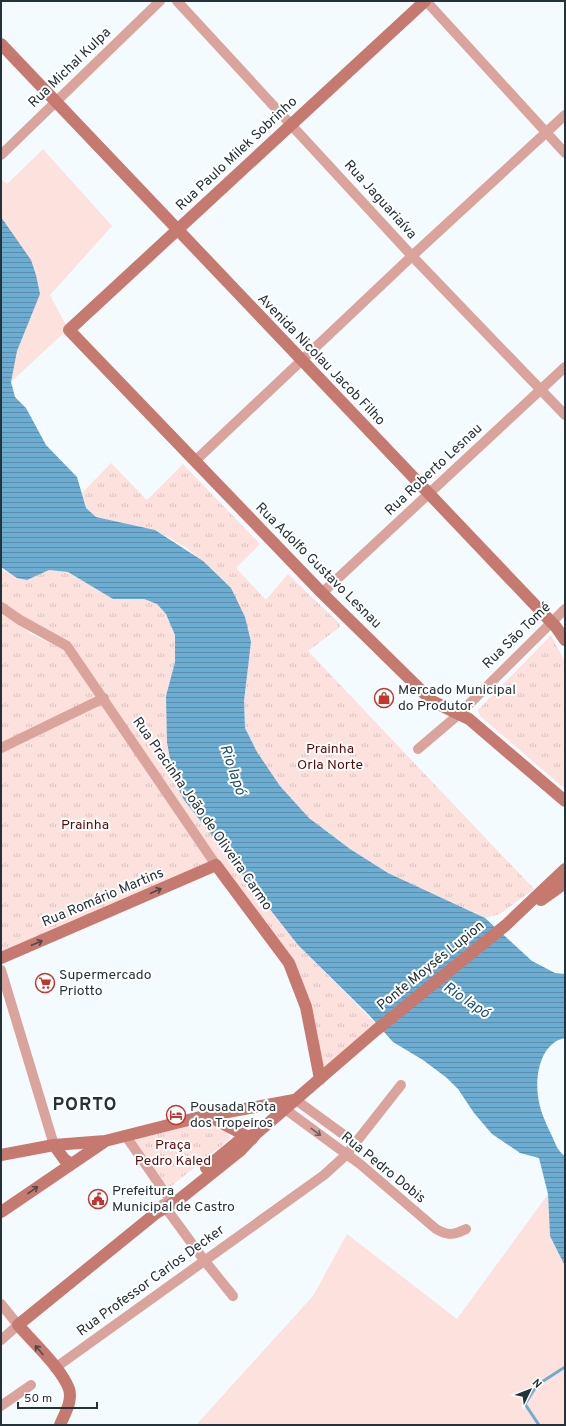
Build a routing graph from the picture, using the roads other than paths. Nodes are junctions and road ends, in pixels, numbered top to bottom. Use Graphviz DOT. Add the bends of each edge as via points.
graph roads {
  1 [pos="160,1"];
  2 [pos="177,1"];
  3 [pos="425,1"];
  4 [pos="1,44"];
  5 [pos="55,101"];
  6 [pos="565,115"];
  7 [pos="292,124"];
  8 [pos="545,133"];
  9 [pos="565,153"];
  10 [pos="1,155"];
  11 [pos="176,230"];
  12 [pos="412,256"];
  13 [pos="69,330"];
  14 [pos="302,361"];
  15 [pos="565,367"];
  16 [pos="541,390"];
  17 [pos="565,415"];
  18 [pos="195,461"];
  19 [pos="429,494"];
  20 [pos="322,593"];
  21 [pos="1,607"];
  22 [pos="565,609"];
  23 [pos="550,622"];
  24 [pos="565,640"];
  25 [pos="104,698"];
  26 [pos="458,715"];
  27 [pos="1,748"];
  28 [pos="418,749"];
  29 [pos="565,801"];
  30 [pos="216,865"];
  31 [pos="565,869"];
  32 [pos="565,882"];
  33 [pos="524,909"];
  34 [pos="1,958"];
  35 [pos="1,970"];
  36 [pos="320,1079"];
  37 [pos="401,1085"];
  38 [pos="296,1100"];
  39 [pos="253,1107"];
  40 [pos="285,1109"];
  41 [pos="200,1117"];
  42 [pos="254,1134"];
  43 [pos="125,1135"];
  44 [pos="105,1141"];
  45 [pos="77,1143"];
  46 [pos="355,1143"];
  47 [pos="54,1145"];
  48 [pos="1,1155"];
  49 [pos="346,1155"];
  50 [pos="84,1156"];
  51 [pos="71,1164"];
  52 [pos="168,1204"];
  53 [pos="1,1212"];
  54 [pos="466,1229"];
  55 [pos="204,1260"];
  56 [pos="233,1296"];
  57 [pos="1,1304"];
  58 [pos="18,1326"];
  59 [pos="1,1340"];
  60 [pos="55,1368"];
  61 [pos="31,1385"];
  62 [pos="1,1406"];
  63 [pos="60,1425"];
  1 -- 5 [label="street, Rua Michal Kulpa"];
  2 -- 7 [label="street, Rua Jaguariaíva"];
  3 -- 7 [label="street, Rua Paulo Milek Sobrinho"];
  3 -- 8 [label="street"];
  4 -- 5 [label="street, Avenida Nicolau Jacob Filho"];
  5 -- 10 [label="street, Rua Michal Kulpa"];
  5 -- 11 [label="street, Avenida Nicolau Jacob Filho"];
  6 -- 8 [label="street"];
  7 -- 11 [label="street, Rua Paulo Milek Sobrinho"];
  7 -- 12 [label="street, Rua Jaguariaíva"];
  8 -- 9 [label="street"];
  8 -- 12 [label="street"];
  11 -- 13 [label="street, Rua Paulo Milek Sobrinho"];
  11 -- 14 [label="street, Avenida Nicolau Jacob Filho"];
  12 -- 14 [label="street"];
  12 -- 16 [label="street, Rua Jaguariaíva"];
  13 -- 18 [label="street, Rua Adolfo Gustavo Lesnau"];
  14 -- 18 [label="street"];
  14 -- 19 [label="street, Avenida Nicolau Jacob Filho"];
  15 -- 16 [label="street, Rua Roberto Lesnau"];
  16 -- 17 [label="street, Rua Jaguariaíva"];
  16 -- 19 [label="street, Rua Roberto Lesnau"];
  18 -- 20 [label="street, Rua Adolfo Gustavo Lesnau"];
  19 -- 20 [label="street, Rua Roberto Lesnau"];
  19 -- 23 [label="street, Avenida Nicolau Jacob Filho"];
  20 -- 26 [label="street, Rua Adolfo Gustavo Lesnau" via="432,701"];
  21 -- 25 [label="street, Rua Pracinha João de Oliveira Carmo" via="67,646"];
  22 -- 23 [label="street, Rua São Tomé"];
  23 -- 24 [label="street, Avenida Nicolau Jacob Filho"];
  23 -- 26 [label="street, Rua São Tomé"];
  25 -- 27 [label="street"];
  25 -- 30 [label="street, Rua Pracinha João de Oliveira Carmo"];
  26 -- 28 [label="street, Rua São Tomé"];
  26 -- 29 [label="street, Rua Adolfo Gustavo Lesnau" via="485,732"];
  34 -- 30 [label="street, Rua Romário Martins, one-way"];
  30 -- 36 [label="street, Rua Pracinha João de Oliveira Carmo" via="289,963 306,1007"];
  31 -- 33 [label="street"];
  32 -- 33 [label="street"];
  33 -- 36 [label="street, Ponte Moysés Lupion"];
  35 -- 47 [label="street"];
  36 -- 38 [label="street, Ponte Moysés Lupion"];
  37 -- 46 [label="street, Rua Professor Carlos Decker"];
  38 -- 39 [label="street"];
  38 -- 40 [label="street, Ponte Moysés Lupion"];
  38 -- 46 [label="street, Rua Pedro Dobis"];
  39 -- 41 [label="street"];
  39 -- 42 [label="street" via="261,1119"];
  40 -- 42 [label="street, Ponte Moysés Lupion"];
  40 -- 49 [label="street, Rua Pedro Dobis, one-way"];
  41 -- 42 [label="street"];
  41 -- 43 [label="street"];
  42 -- 52 [label="street, Ponte Moysés Lupion" via="241,1150"];
  43 -- 44 [label="street"];
  43 -- 52 [label="street"];
  44 -- 45 [label="street"];
  44 -- 50 [label="street"];
  45 -- 47 [label="street"];
  45 -- 50 [label="street" via="82,1148"];
  46 -- 49 [label="street, Rua Professor Carlos Decker"];
  47 -- 48 [label="street"];
  47 -- 51 [label="street"];
  49 -- 54 [label="street, Rua Pedro Dobis" via="363,1166 436,1229 446,1235"];
  49 -- 55 [label="street, Rua Professor Carlos Decker" via="324,1175"];
  50 -- 51 [label="street"];
  53 -- 51 [label="street, one-way"];
  52 -- 55 [label="street"];
  52 -- 58 [label="street, Ponte Moysés Lupion"];
  55 -- 56 [label="street"];
  55 -- 60 [label="street, Rua Professor Carlos Decker"];
  57 -- 58 [label="street"];
  58 -- 59 [label="street"];
  60 -- 58 [label="street, one-way"];
  60 -- 63 [label="street" via="69,1390 69,1405"];
  61 -- 62 [label="street"];
}
